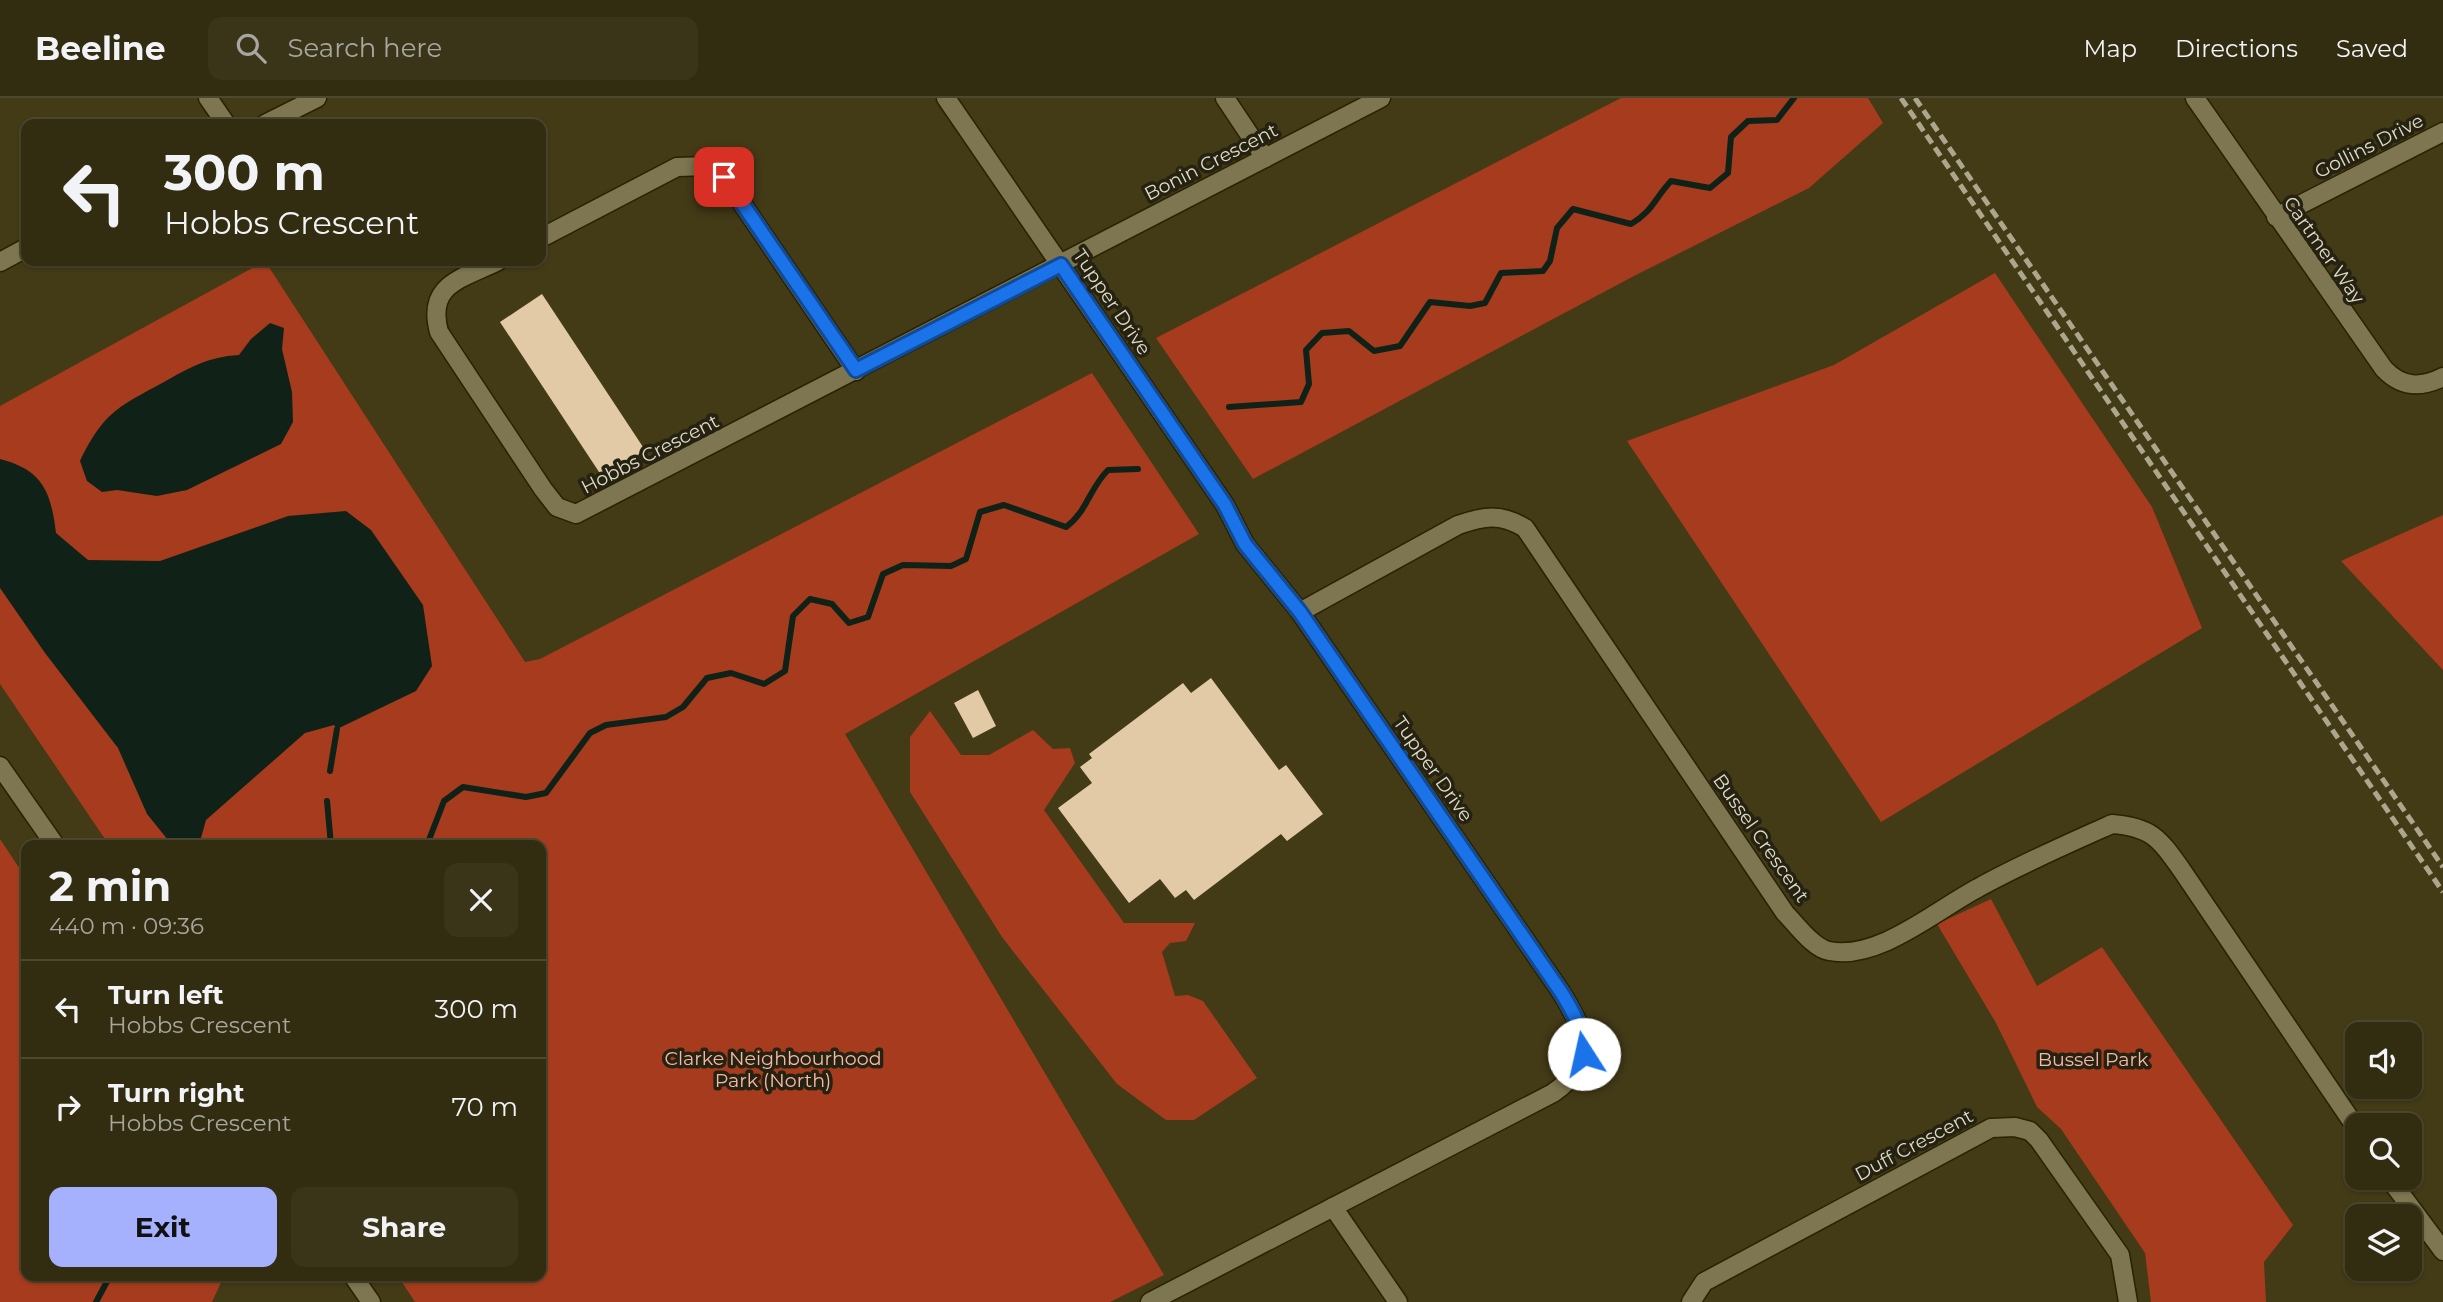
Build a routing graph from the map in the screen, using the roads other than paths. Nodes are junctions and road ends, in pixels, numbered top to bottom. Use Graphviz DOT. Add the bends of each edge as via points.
graph roads {
  1 [pos="208,98"];
  2 [pos="317,98"];
  3 [pos="946,98"];
  4 [pos="1225,98"];
  5 [pos="1381,98"];
  6 [pos="2195,98"];
  7 [pos="223,119"];
  8 [pos="275,119"];
  9 [pos="2443,132"];
  10 [pos="1265,158"];
  11 [pos="2276,217"];
  12 [pos="546,236"];
  13 [pos="21,251"];
  14 [pos="0,262"];
  15 [pos="1061,265"];
  16 [pos="489,266"];
  17 [pos="856,370"];
  18 [pos="2443,377"];
  19 [pos="1300,612"];
  20 [pos="0,766"];
  21 [pos="52,840"];
  22 [pos="2346,1113"];
  23 [pos="2398,1190"];
  24 [pos="1333,1207"];
  25 [pos="2443,1251"];
  26 [pos="357,1281"];
  27 [pos="371,1302"];
  28 [pos="1150,1302"];
  29 [pos="1398,1302"];
  30 [pos="1690,1302"];
  31 [pos="2128,1302"];
  1 -- 7 [label="street"];
  2 -- 8 [label="street"];
  3 -- 15 [label="street, Tupper Drive"];
  4 -- 10 [label="street"];
  5 -- 10 [label="street, Bonin Crescent"];
  6 -- 11 [label="street, Cartmer Way"];
  9 -- 11 [label="street, Gollins Drive"];
  10 -- 15 [label="street, Bonin Crescent"];
  11 -- 18 [label="street, Cartmer Way" via="2393,378 2405,385 2421,385"];
  12 -- 17 [label="street" via="677,167 709,166 724,177"];
  13 -- 14 [label="street"];
  15 -- 17 [label="street, Hobbs Crescent"];
  15 -- 19 [label="street, Tupper Drive" via="1225,505 1245,544"];
  16 -- 17 [label="street, Hobbs Crescent" via="443,290 435,303 439,332 543,489 558,507 576,514"];
  19 -- 22 [label="street, Bussel Crescent" via="1458,525 1486,516 1508,518 1525,528 1785,913 1826,951 1856,953 1932,917 1976,888 2112,824 2136,825 2153,833 2181,869"];
  19 -- 24 [label="street, Tupper Drive" via="1561,992 1583,1034 1584,1054 1569,1082"];
  20 -- 21 [label="street"];
  23 -- 25 [label="street"];
  24 -- 28 [label="street, Tupper Drive"];
  24 -- 29 [label="street"];
  26 -- 27 [label="street"];
  30 -- 31 [label="street, Duff Crescent" via="1704,1282 1893,1179 1991,1128 2015,1127 2030,1131 2039,1140 2120,1255"];
}
